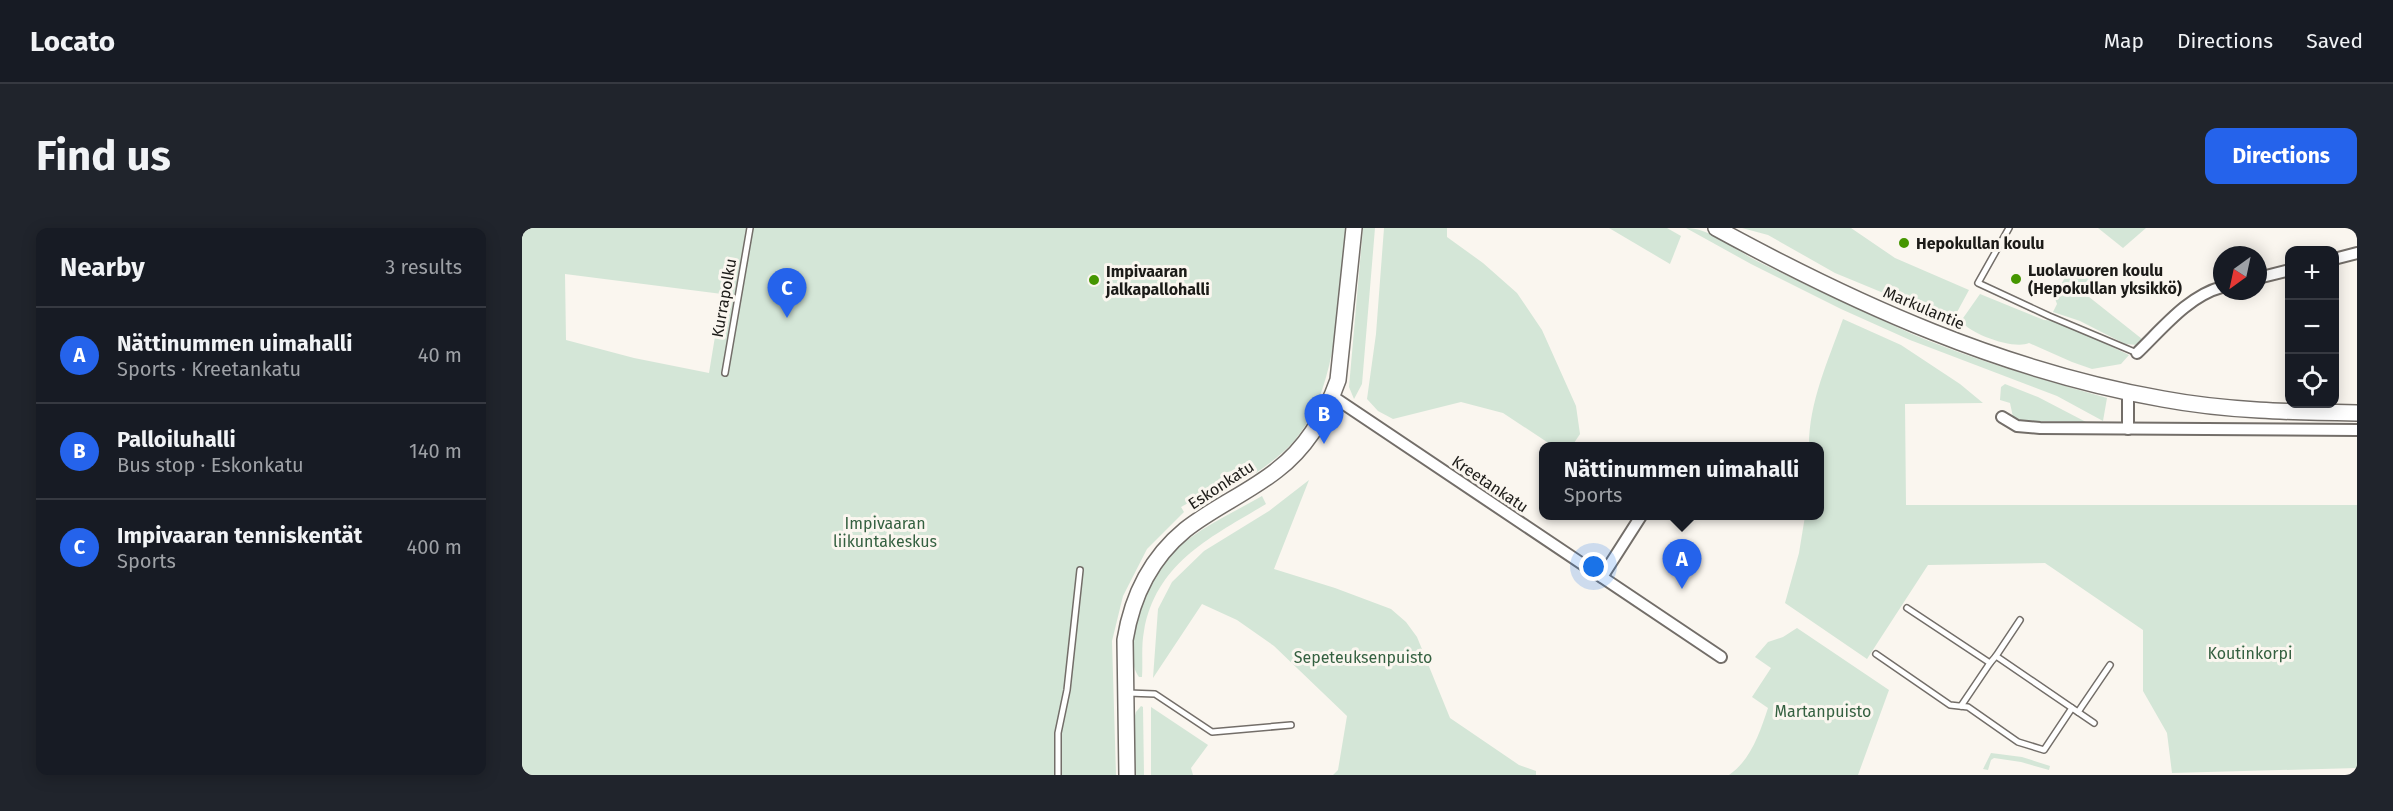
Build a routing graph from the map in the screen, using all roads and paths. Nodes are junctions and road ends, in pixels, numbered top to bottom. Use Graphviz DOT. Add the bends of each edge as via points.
graph roads {
  1 [pos="750,228"];
  2 [pos="1354,228"];
  3 [pos="1716,228"];
  4 [pos="2009,228"];
  5 [pos="2357,253"];
  6 [pos="2339,257"];
  7 [pos="2285,271"];
  8 [pos="2267,276"];
  9 [pos="2213,290"];
  10 [pos="2137,353"];
  11 [pos="725,373"];
  12 [pos="2128,393"];
  13 [pos="1332,396"];
  14 [pos="2357,413"];
  15 [pos="2002,417"];
  16 [pos="2128,429"];
  17 [pos="2357,430"];
  18 [pos="1638,520"];
  19 [pos="1080,570"];
  20 [pos="1602,577"];
  21 [pos="1907,608"];
  22 [pos="2020,620"];
  23 [pos="1876,654"];
  24 [pos="1996,656"];
  25 [pos="1721,657"];
  26 [pos="1990,663"];
  27 [pos="2110,665"];
  28 [pos="1126,693"];
  29 [pos="1961,706"];
  30 [pos="2072,708"];
  31 [pos="2078,712"];
  32 [pos="2094,723"];
  33 [pos="1291,725"];
  34 [pos="1058,775"];
  35 [pos="1127,775"];
  1 -- 11 [label="lane, Kurrapolku"];
  2 -- 13 [label="main road, Eskonkatu" via="1341,365"];
  3 -- 12 [label="main road, Markulantie" via="1825,285 1930,331 2027,367"];
  4 -- 10 [label="lane" via="1978,283"];
  5 -- 6 [label="street"];
  7 -- 8 [label="street"];
  9 -- 10 [label="street" via="2193,301"];
  12 -- 14 [label="main road, Markulantie" via="2278,412"];
  12 -- 16 [label="street"];
  13 -- 20 [label="street, Kreetankatu"];
  13 -- 28 [label="main road, Eskonkatu" via="1313,431 1290,459 1185,530 1151,568 1137,593 1128,623"];
  15 -- 16 [label="street" via="2017,426"];
  16 -- 17 [label="street"];
  18 -- 20 [label="street"];
  19 -- 34 [label="lane" via="1067,690 1058,733"];
  20 -- 25 [label="street, Kreetankatu"];
  21 -- 26 [label="lane"];
  22 -- 24 [label="lane"];
  23 -- 29 [label="lane" via="1950,705"];
  24 -- 26 [label="lane"];
  24 -- 30 [label="lane"];
  26 -- 29 [label="lane"];
  27 -- 31 [label="lane"];
  28 -- 33 [label="lane" via="1155,694 1212,732"];
  28 -- 35 [label="main road, Eskonkatu"];
  29 -- 30 [label="lane" via="2024,745 2044,750"];
  30 -- 31 [label="lane"];
  31 -- 32 [label="lane"];
}
